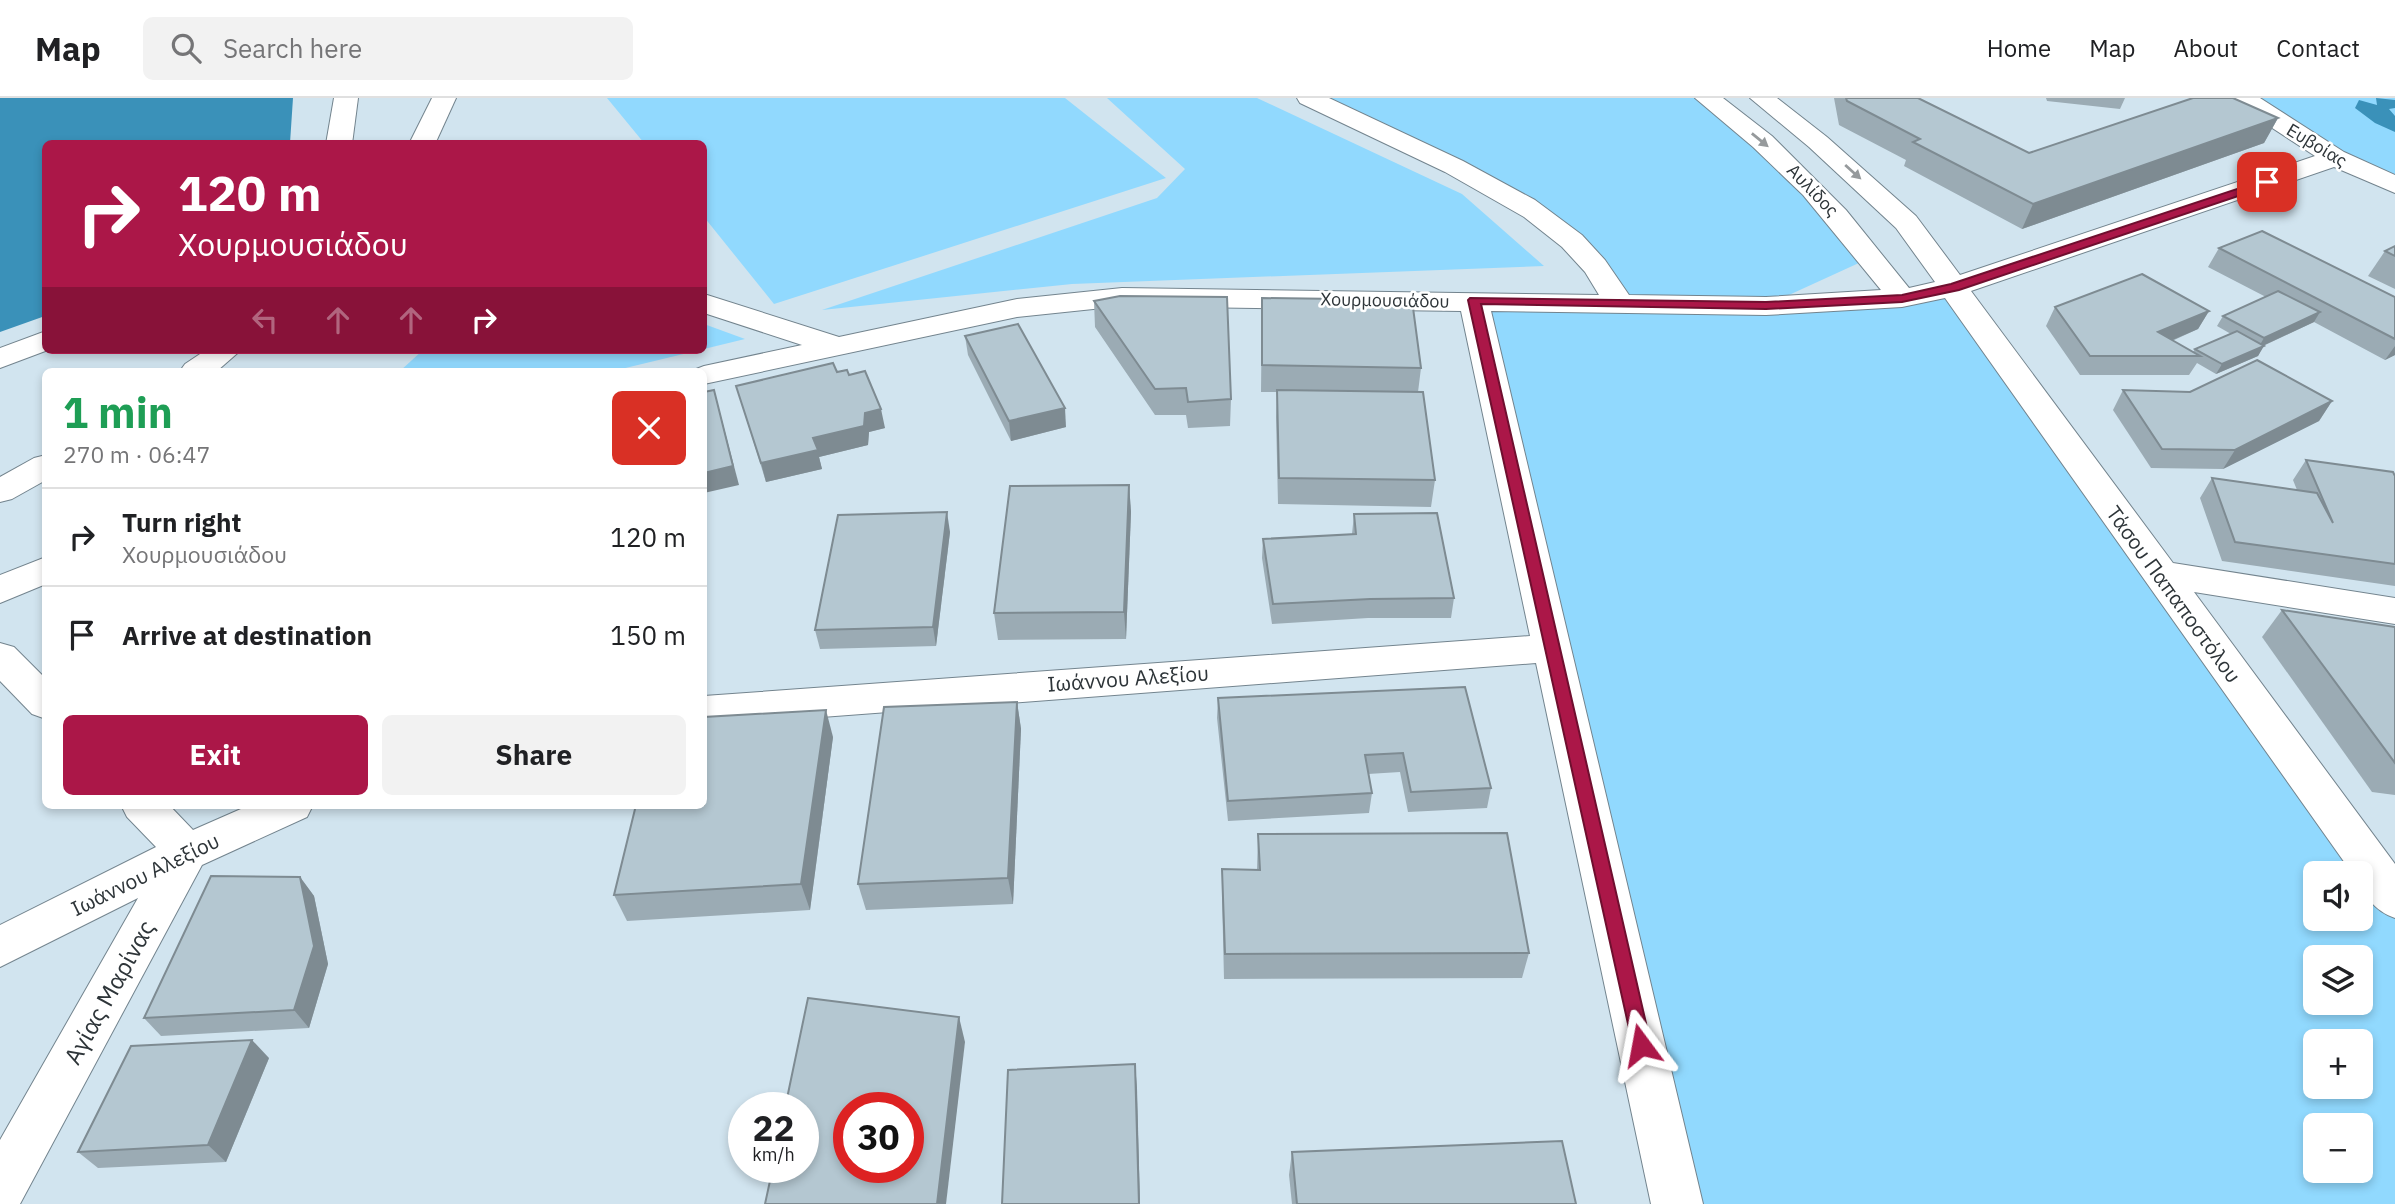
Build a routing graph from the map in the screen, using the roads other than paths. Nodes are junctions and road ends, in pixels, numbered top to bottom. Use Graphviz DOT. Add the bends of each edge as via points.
graph roads {
  1 [pos="346,98"];
  2 [pos="444,98"];
  3 [pos="1309,98"];
  4 [pos="1707,98"];
  5 [pos="1762,98"];
  6 [pos="2243,98"];
  7 [pos="342,140"];
  8 [pos="424,140"];
  9 [pos="2335,158"];
  10 [pos="2395,185"];
  11 [pos="1954,287"];
  12 [pos="1902,298"];
  13 [pos="1474,300"];
  14 [pos="707,304"];
  15 [pos="1619,304"];
  16 [pos="42,342"];
  17 [pos="838,346"];
  18 [pos="220,354"];
  19 [pos="0,359"];
  20 [pos="200,368"];
  21 [pos="707,374"];
  22 [pos="42,469"];
  23 [pos="0,492"];
  24 [pos="42,571"];
  25 [pos="2160,574"];
  26 [pos="0,590"];
  27 [pos="2395,611"];
  28 [pos="1552,648"];
  29 [pos="0,657"];
  30 [pos="42,700"];
  31 [pos="707,711"];
  32 [pos="146,809"];
  33 [pos="283,809"];
  34 [pos="187,852"];
  35 [pos="2395,899"];
  36 [pos="0,947"];
  37 [pos="0,1190"];
  38 [pos="1677,1204"];
  1 -- 7 [label="street"];
  2 -- 8 [label="street"];
  3 -- 15 [label="street" via="1464,171 1525,206 1576,245 1606,279"];
  4 -- 12 [label="street, Αυλίδος, one-way" via="1819,193"];
  5 -- 11 [label="street, Αυλίδος, one-way" via="1906,222"];
  6 -- 9 [label="street, Ευβοίας"];
  9 -- 10 [label="street, Ευβοίας"];
  9 -- 11 [label="street, Χουρμουσιάδου"];
  11 -- 12 [label="street, Χουρμουσιάδου"];
  11 -- 25 [label="street, Τάσου Παπαποστόλου"];
  12 -- 15 [label="street, Χουρμουσιάδου" via="1766,306"];
  13 -- 15 [label="street, Χουρμουσιάδου"];
  13 -- 17 [label="street, Χουρμουσιάδου" via="1122,297 1017,307"];
  13 -- 28 [label="street"];
  14 -- 17 [label="street"];
  16 -- 19 [label="street"];
  17 -- 21 [label="street, Χουρμουσιάδου"];
  18 -- 20 [label="street"];
  22 -- 23 [label="street"];
  24 -- 26 [label="street"];
  25 -- 27 [label="street"];
  25 -- 35 [label="street, Τάσου Παπαποστόλου"];
  28 -- 31 [label="street, Ιωάννου Αλεξίου"];
  28 -- 38 [label="street"];
  29 -- 30 [label="street"];
  32 -- 34 [label="street"];
  33 -- 34 [label="street, Ιωάννου Αλεξίου"];
  34 -- 36 [label="street, Ιωάννου Αλεξίου"];
  34 -- 37 [label="street, Αγίας Μαρίνας"];
}
